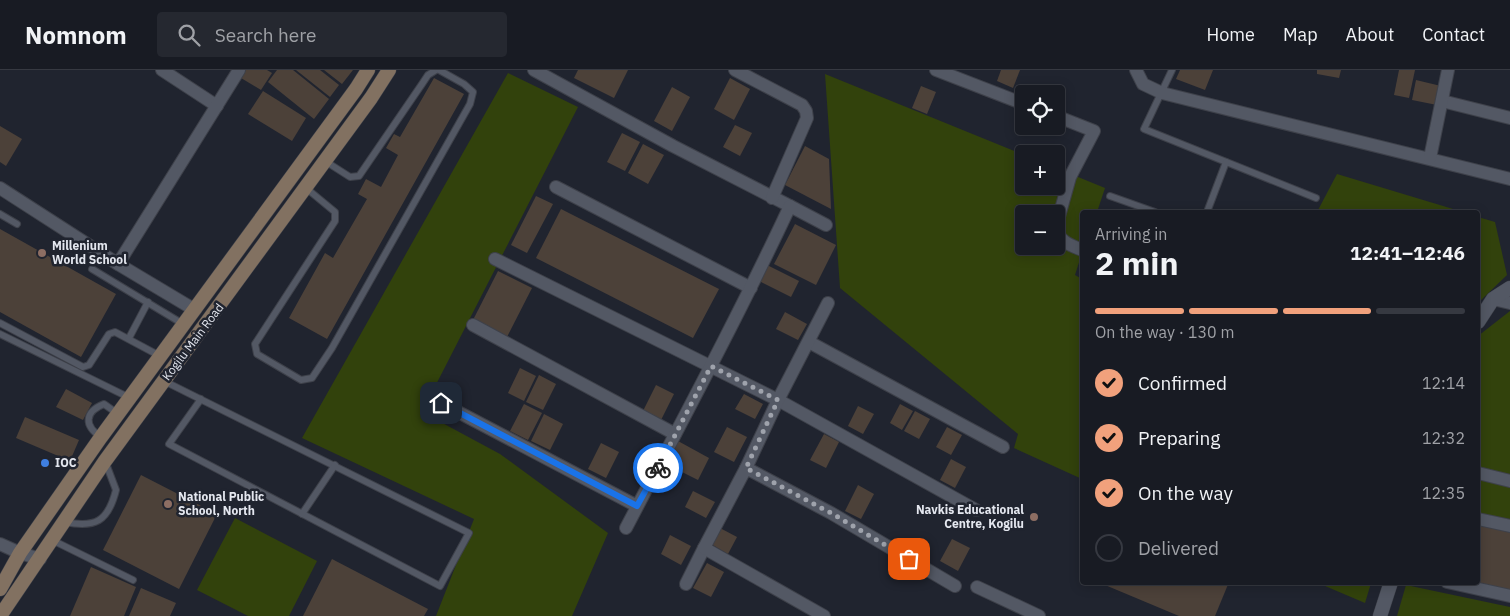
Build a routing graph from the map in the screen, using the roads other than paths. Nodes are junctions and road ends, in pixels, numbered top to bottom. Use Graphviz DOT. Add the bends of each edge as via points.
graph roads {
  1 [pos="162,70"];
  2 [pos="239,70"];
  3 [pos="368,70"];
  4 [pos="388,70"];
  5 [pos="438,70"];
  6 [pos="534,70"];
  7 [pos="735,70"];
  8 [pos="936,70"];
  9 [pos="1136,70"];
  10 [pos="1172,70"];
  11 [pos="1448,70"];
  12 [pos="1162,93"];
  13 [pos="1015,101"];
  14 [pos="1442,101"];
  15 [pos="217,106"];
  16 [pos="1510,118"];
  17 [pos="1065,120"];
  18 [pos="1430,158"];
  19 [pos="325,161"];
  20 [pos="1226,162"];
  21 [pos="1510,179"];
  22 [pos="556,187"];
  23 [pos="0,188"];
  24 [pos="306,188"];
  25 [pos="1110,196"];
  26 [pos="772,198"];
  27 [pos="1316,198"];
  28 [pos="790,206"];
  29 [pos="1149,210"];
  30 [pos="1208,210"];
  31 [pos="0,214"];
  32 [pos="17,224"];
  33 [pos="826,225"];
  34 [pos="1080,249"];
  35 [pos="495,259"];
  36 [pos="118,264"];
  37 [pos="92,269"];
  38 [pos="751,288"];
  39 [pos="1510,288"];
  40 [pos="1493,299"];
  41 [pos="148,302"];
  42 [pos="828,303"];
  43 [pos="1510,303"];
  44 [pos="195,310"];
  45 [pos="1480,319"];
  46 [pos="0,324"];
  47 [pos="184,325"];
  48 [pos="473,325"];
  49 [pos="0,334"];
  50 [pos="129,338"];
  51 [pos="809,342"];
  52 [pos="161,356"];
  53 [pos="711,366"];
  54 [pos="164,381"];
  55 [pos="130,398"];
  56 [pos="201,399"];
  57 [pos="778,400"];
  58 [pos="441,403"];
  59 [pos="118,414"];
  60 [pos="675,434"];
  61 [pos="101,438"];
  62 [pos="1004,447"];
  63 [pos="105,460"];
  64 [pos="335,465"];
  65 [pos="746,468"];
  66 [pos="1480,474"];
  67 [pos="1510,481"];
  68 [pos="637,506"];
  69 [pos="976,510"];
  70 [pos="302,514"];
  71 [pos="1480,519"];
  72 [pos="63,522"];
  73 [pos="1510,526"];
  74 [pos="626,528"];
  75 [pos="52,540"];
  76 [pos="0,544"];
  77 [pos="704,548"];
  78 [pos="20,553"];
  79 [pos="40,559"];
  80 [pos="133,580"];
  81 [pos="686,584"];
  82 [pos="1390,585"];
  83 [pos="1460,585"];
  84 [pos="955,586"];
  85 [pos="977,587"];
  86 [pos="0,589"];
  87 [pos="1510,596"];
  88 [pos="0,616"];
  89 [pos="824,616"];
  90 [pos="1039,616"];
  91 [pos="1380,616"];
  1 -- 15 [label="street"];
  2 -- 15 [label="street"];
  3 -- 44 [label="main road, Kogilu Main Road"];
  4 -- 19 [label="main road, Kogilu Main Road"];
  5 -- 19 [label="lane" via="428,75 359,176 350,177"];
  5 -- 24 [label="lane" via="473,92 470,104 332,348 312,378 301,380 257,354 255,344 335,222 336,212"];
  6 -- 26 [label="street"];
  7 -- 26 [label="street" via="806,110 807,118"];
  8 -- 13 [label="street"];
  9 -- 12 [label="street" via="1143,84"];
  10 -- 12 [label="lane"];
  11 -- 14 [label="street"];
  12 -- 18 [label="street"];
  12 -- 20 [label="lane" via="1144,129"];
  14 -- 16 [label="street"];
  14 -- 18 [label="street"];
  15 -- 36 [label="street"];
  17 -- 34 [label="street" via="1094,131 1070,176 1056,227 1065,242"];
  18 -- 21 [label="street"];
  19 -- 24 [label="main road, Kogilu Main Road"];
  20 -- 27 [label="lane"];
  20 -- 30 [label="lane"];
  22 -- 38 [label="street"];
  23 -- 36 [label="street"];
  24 -- 54 [label="main road, Kogilu Main Road"];
  25 -- 29 [label="lane"];
  26 -- 28 [label="street"];
  28 -- 33 [label="street"];
  28 -- 38 [label="street"];
  31 -- 32 [label="lane"];
  35 -- 53 [label="street"];
  36 -- 44 [label="street"];
  37 -- 41 [label="lane"];
  38 -- 53 [label="street"];
  39 -- 40 [label="street"];
  40 -- 43 [label="street"];
  40 -- 45 [label="street"];
  41 -- 47 [label="lane"];
  41 -- 50 [label="lane"];
  42 -- 51 [label="street"];
  44 -- 47 [label="main road, Kogilu Main Road"];
  46 -- 50 [label="lane" via="83,367 89,365 109,334 115,332"];
  47 -- 52 [label="main road, Kogilu Main Road"];
  48 -- 60 [label="street"];
  49 -- 55 [label="lane"];
  50 -- 52 [label="lane"];
  51 -- 57 [label="street"];
  51 -- 62 [label="street"];
  52 -- 55 [label="main road, Kogilu Main Road"];
  53 -- 57 [label="street"];
  53 -- 60 [label="street"];
  54 -- 56 [label="lane"];
  54 -- 63 [label="main road, Kogilu Main Road"];
  55 -- 59 [label="main road, Kogilu Main Road"];
  56 -- 64 [label="lane"];
  56 -- 70 [label="lane" via="169,444"];
  57 -- 65 [label="street"];
  57 -- 69 [label="street"];
  58 -- 68 [label="street"];
  59 -- 61 [label="main road, Kogilu Main Road"];
  59 -- 61 [label="lane" via="104,404 91,415 89,426"];
  60 -- 68 [label="street"];
  61 -- 78 [label="main road, Kogilu Main Road"];
  63 -- 72 [label="main road, Kogilu Main Road"];
  63 -- 72 [label="lane" via="116,490 102,518 83,526"];
  64 -- 70 [label="lane"];
  64 -- 70 [label="lane" via="469,533 440,586"];
  65 -- 77 [label="street"];
  65 -- 84 [label="street" via="831,513"];
  66 -- 67 [label="street"];
  68 -- 74 [label="street"];
  71 -- 73 [label="street"];
  72 -- 75 [label="main road, Kogilu Main Road"];
  75 -- 79 [label="main road, Kogilu Main Road"];
  75 -- 80 [label="lane"];
  76 -- 78 [label="street"];
  77 -- 81 [label="street"];
  77 -- 89 [label="street"];
  78 -- 79 [label="street"];
  78 -- 86 [label="main road, Kogilu Main Road"];
  79 -- 88 [label="main road, Kogilu Main Road"];
  82 -- 91 [label="street"];
  83 -- 87 [label="street"];
  85 -- 90 [label="street"];
}
